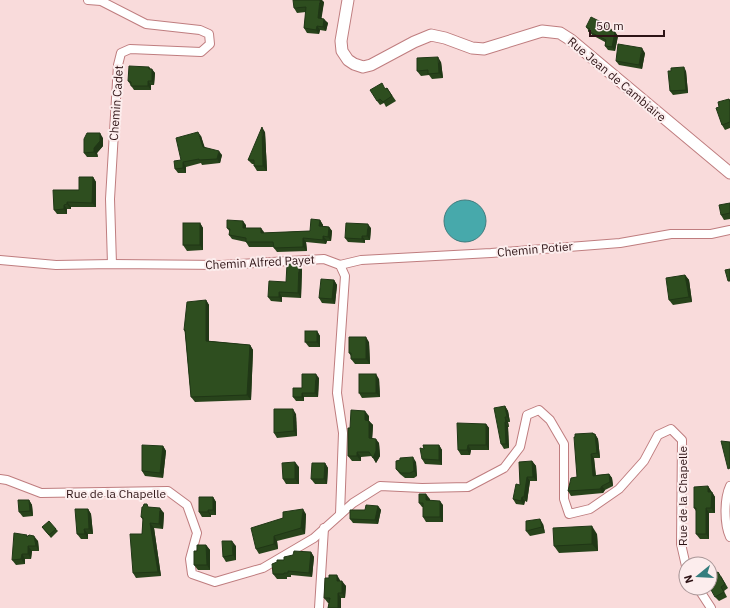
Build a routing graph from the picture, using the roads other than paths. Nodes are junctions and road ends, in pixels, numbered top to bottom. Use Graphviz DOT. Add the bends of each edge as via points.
graph roads {
  1 [pos="88,0"];
  2 [pos="348,0"];
  3 [pos="730,173"];
  4 [pos="730,230"];
  5 [pos="0,260"];
  6 [pos="112,264"];
  7 [pos="340,264"];
  8 [pos="0,479"];
  9 [pos="730,486"];
  10 [pos="340,514"];
  11 [pos="324,528"];
  12 [pos="730,537"];
  13 [pos="684,556"];
  14 [pos="703,596"];
  15 [pos="319,608"];
  16 [pos="711,608"];
  1 -- 6 [label="street, Chemin Cadet" via="101,1 146,24 200,30 209,34 210,44 200,52 130,49 121,53 118,65 110,199"];
  2 -- 3 [label="main road, Rue Jean de Cambiaire" via="341,41 342,51 348,60 362,68 431,35 472,48 484,49 542,31 560,33"];
  4 -- 7 [label="street, Chemin Potier" via="711,234 671,234 620,243 361,260"];
  5 -- 6 [label="street, Chemin Alfred Payet" via="56,265"];
  6 -- 7 [label="street, Chemin Alfred Payet" via="222,265 324,259"];
  7 -- 10 [label="street" via="345,276 337,393 343,433"];
  8 -- 11 [label="street, Rue de la Chapelle" via="41,493 168,491 187,505 197,533 190,559 192,574 215,582 263,568 314,538"];
  9 -- 12 [label="street" via="726,494 726,529"];
  10 -- 11 [label="street, Rue de la Chapelle"];
  10 -- 13 [label="street, Rue de la Chapelle" via="380,486 468,487 504,468 520,447 527,415 539,410 550,420 564,444 564,499 569,514 590,509 619,489 644,460 658,435 671,429 682,440 681,544"];
  11 -- 15 [label="street"];
  14 -- 16 [label="street"];
}
